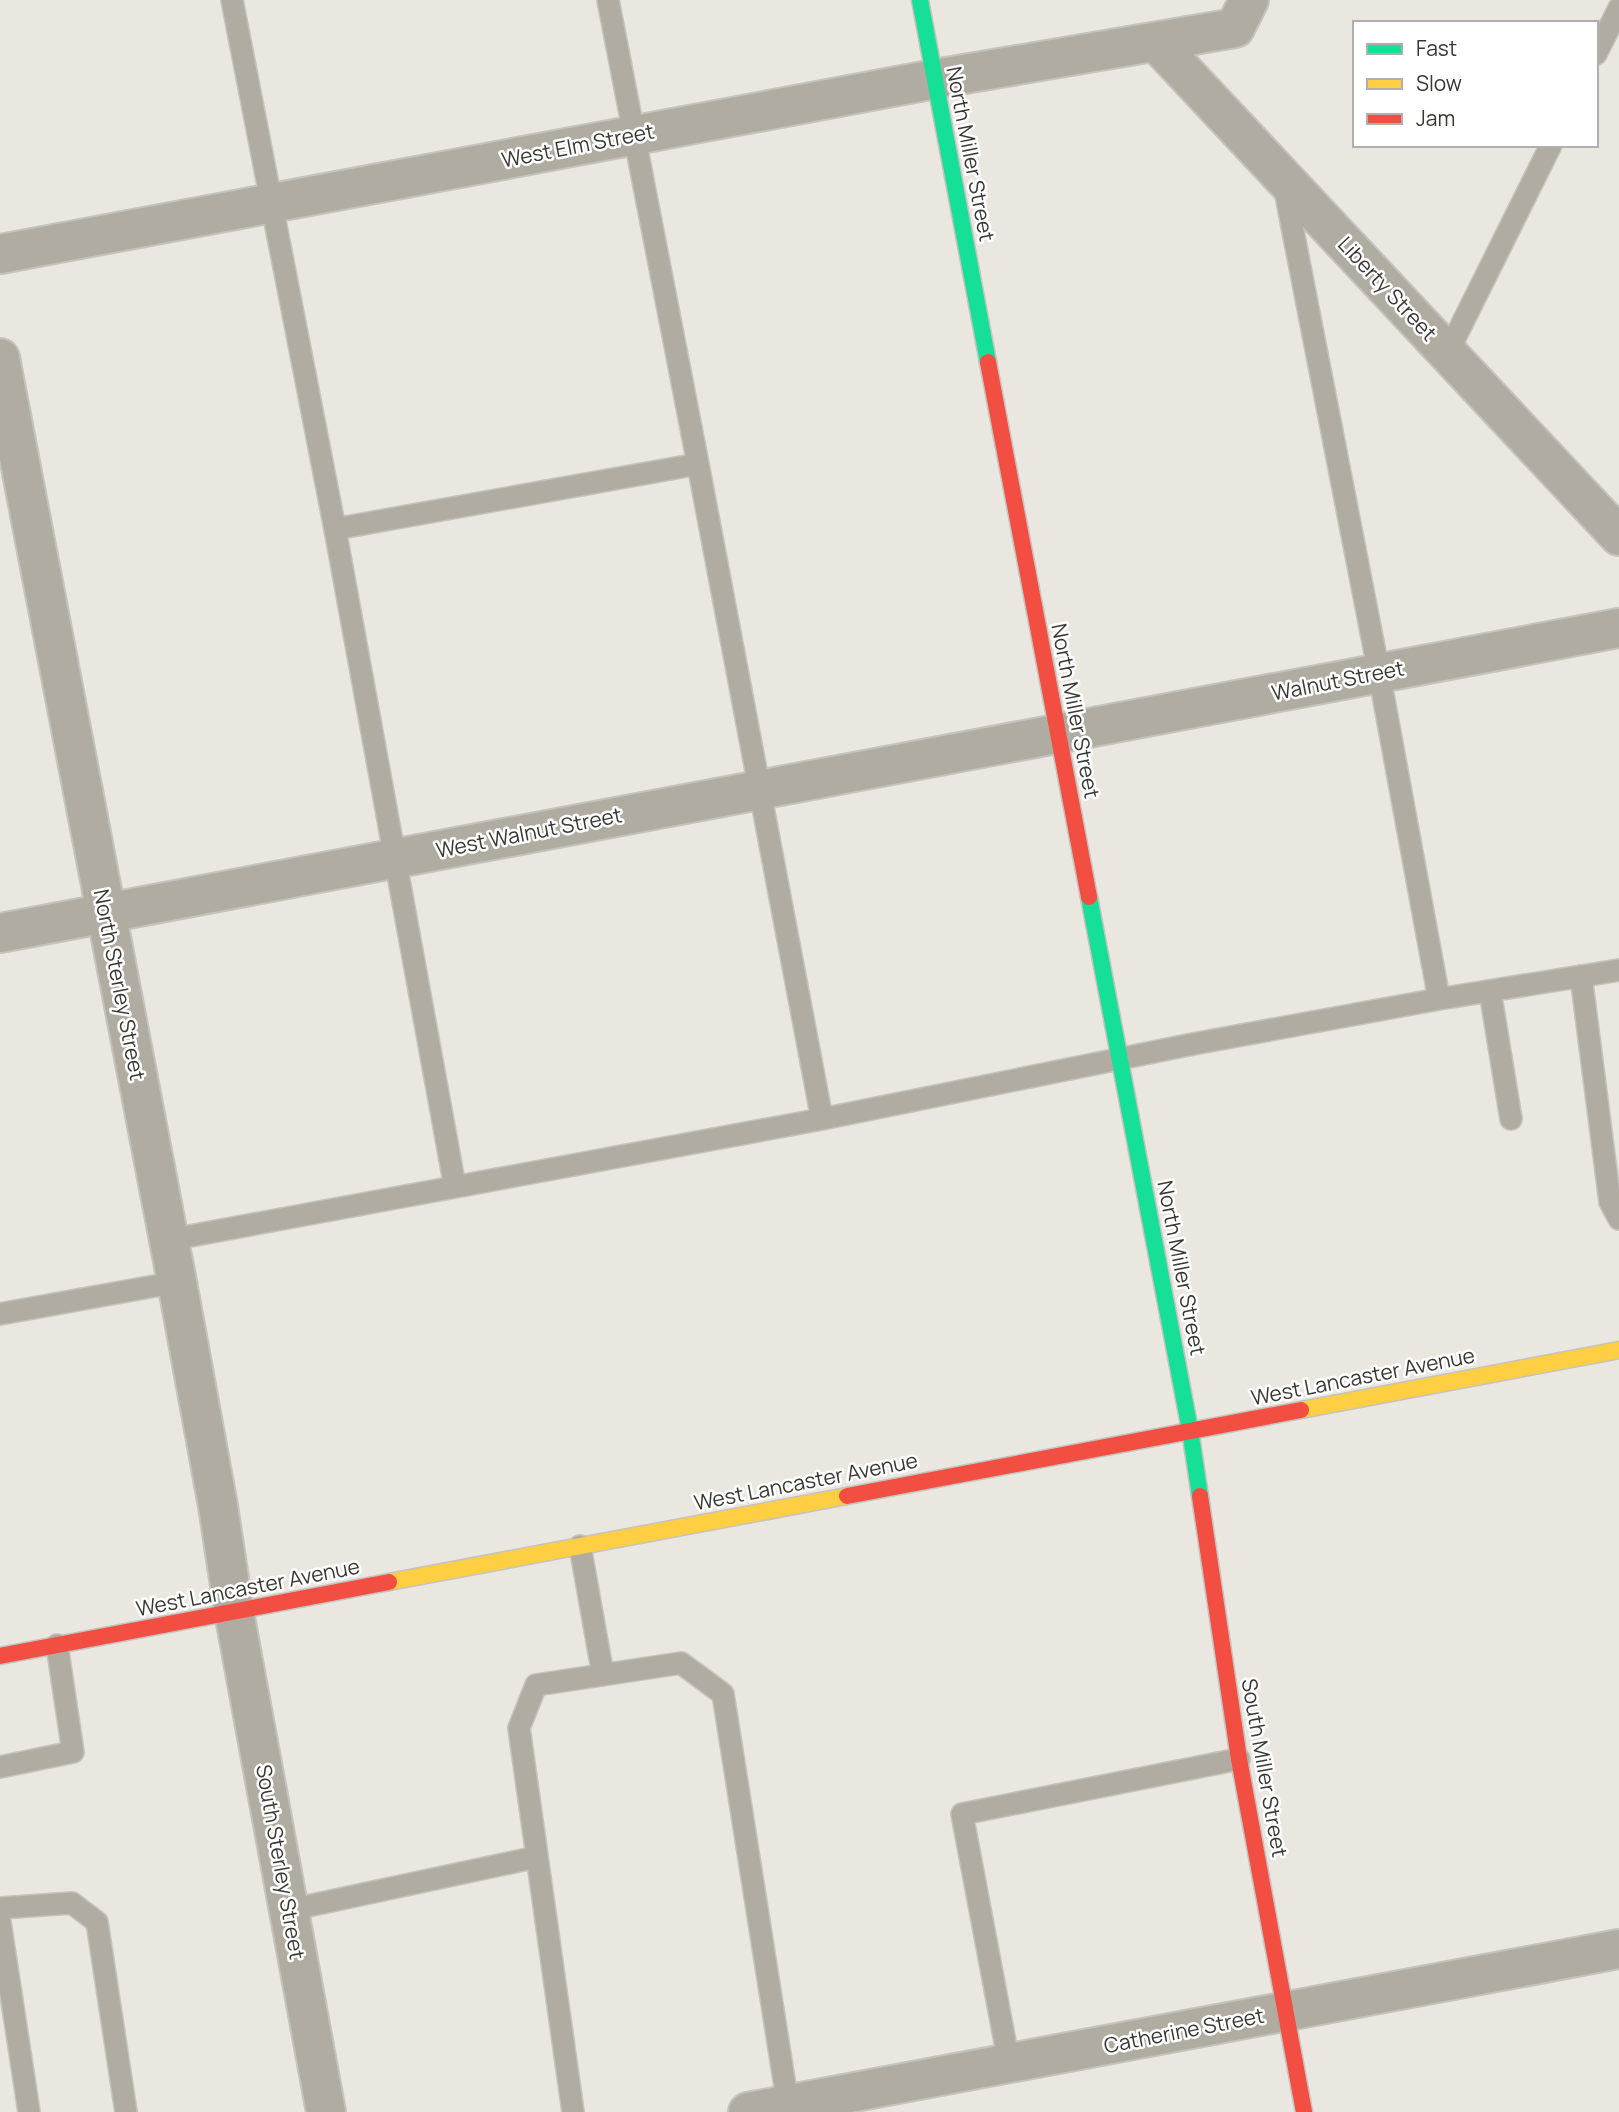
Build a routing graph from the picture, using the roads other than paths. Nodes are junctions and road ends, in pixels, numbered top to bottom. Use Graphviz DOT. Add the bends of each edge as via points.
graph roads {
  1 [pos="232,0"];
  2 [pos="608,0"];
  3 [pos="920,0"];
  4 [pos="1249,0"];
  5 [pos="1619,8"];
  6 [pos="1156,42"];
  7 [pos="1598,50"];
  8 [pos="934,79"];
  9 [pos="633,135"];
  10 [pos="1550,147"];
  11 [pos="1283,176"];
  12 [pos="271,203"];
  13 [pos="0,254"];
  14 [pos="1447,354"];
  15 [pos="0,358"];
  16 [pos="698,464"];
  17 [pos="335,529"];
  18 [pos="1619,536"];
  19 [pos="1619,628"];
  20 [pos="1379,673"];
  21 [pos="1057,733"];
  22 [pos="759,790"];
  23 [pos="397,858"];
  24 [pos="106,913"];
  25 [pos="0,933"];
  26 [pos="1619,970"];
  27 [pos="1581,976"];
  28 [pos="1490,991"];
  29 [pos="1439,999"];
  30 [pos="1121,1059"];
  31 [pos="822,1119"];
  32 [pos="1511,1119"];
  33 [pos="455,1187"];
  34 [pos="1619,1219"];
  35 [pos="169,1240"];
  36 [pos="177,1282"];
  37 [pos="0,1314"];
  38 [pos="1619,1350"];
  39 [pos="1190,1430"];
  40 [pos="580,1546"];
  41 [pos="234,1612"];
  42 [pos="57,1645"];
  43 [pos="0,1656"];
  44 [pos="603,1675"];
  45 [pos="1239,1759"];
  46 [pos="0,1766"];
  47 [pos="537,1857"];
  48 [pos="0,1909"];
  49 [pos="289,1910"];
  50 [pos="0,1923"];
  51 [pos="1619,1949"];
  52 [pos="1286,2011"];
  53 [pos="1009,2063"];
  54 [pos="863,2102"];
  55 [pos="788,2105"];
  56 [pos="29,2112"];
  57 [pos="126,2112"];
  58 [pos="326,2112"];
  59 [pos="573,2112"];
  60 [pos="748,2112"];
  61 [pos="1304,2112"];
  1 -- 12 [label="lane"];
  2 -- 9 [label="lane"];
  3 -- 8 [label="street, North Miller Street"];
  4 -- 6 [label="street, West Elm Street" via="1235,28"];
  5 -- 7 [label="lane"];
  6 -- 8 [label="street, West Elm Street"];
  6 -- 11 [label="street, Liberty Street"];
  8 -- 9 [label="street, West Elm Street"];
  8 -- 21 [label="street, North Miller Street"];
  9 -- 12 [label="street, West Elm Street"];
  9 -- 16 [label="lane"];
  10 -- 14 [label="lane"];
  11 -- 14 [label="street, Liberty Street"];
  11 -- 20 [label="lane"];
  12 -- 13 [label="street, West Elm Street"];
  12 -- 17 [label="lane"];
  14 -- 18 [label="street, Liberty Street"];
  15 -- 24 [label="street, North Sterley Street"];
  16 -- 17 [label="lane"];
  16 -- 22 [label="lane"];
  17 -- 23 [label="lane"];
  19 -- 20 [label="street, Walnut Street"];
  20 -- 21 [label="street, Walnut Street"];
  20 -- 29 [label="lane"];
  21 -- 22 [label="street, West Walnut Street"];
  21 -- 30 [label="street, North Miller Street"];
  22 -- 23 [label="street, West Walnut Street"];
  22 -- 31 [label="lane"];
  23 -- 24 [label="street, West Walnut Street"];
  23 -- 33 [label="lane"];
  24 -- 25 [label="street, West Walnut Street"];
  24 -- 35 [label="street, North Sterley Street"];
  26 -- 27 [label="lane"];
  27 -- 28 [label="lane"];
  27 -- 34 [label="lane" via="1610,1202"];
  28 -- 29 [label="lane"];
  28 -- 32 [label="lane"];
  29 -- 30 [label="lane"];
  30 -- 31 [label="lane"];
  30 -- 39 [label="street, North Miller Street"];
  31 -- 33 [label="lane"];
  33 -- 35 [label="lane"];
  35 -- 36 [label="street, North Sterley Street"];
  36 -- 37 [label="lane"];
  36 -- 41 [label="street, North Sterley Street"];
  38 -- 39 [label="street, West Lancaster Avenue"];
  39 -- 40 [label="street, West Lancaster Avenue"];
  39 -- 45 [label="street, South Miller Street"];
  40 -- 41 [label="street, West Lancaster Avenue"];
  40 -- 44 [label="lane"];
  41 -- 42 [label="street, West Lancaster Avenue"];
  41 -- 49 [label="street, South Sterley Street"];
  42 -- 43 [label="street, West Lancaster Avenue"];
  42 -- 46 [label="lane" via="73,1752"];
  44 -- 47 [label="lane" via="536,1685 519,1728"];
  44 -- 55 [label="lane" via="681,1663 723,1694"];
  45 -- 52 [label="street, South Miller Street"];
  45 -- 53 [label="lane" via="962,1814"];
  47 -- 49 [label="lane"];
  47 -- 59 [label="lane"];
  48 -- 57 [label="lane" via="72,1903 97,1922"];
  49 -- 58 [label="street, South Sterley Street"];
  50 -- 56 [label="lane"];
  51 -- 52 [label="street, Catherine Street"];
  52 -- 53 [label="street, Catherine Street"];
  52 -- 61 [label="street, South Miller Street"];
  53 -- 54 [label="street, Catherine Street"];
  54 -- 55 [label="street, Catherine Street"];
  55 -- 60 [label="street, Catherine Street"];
}
